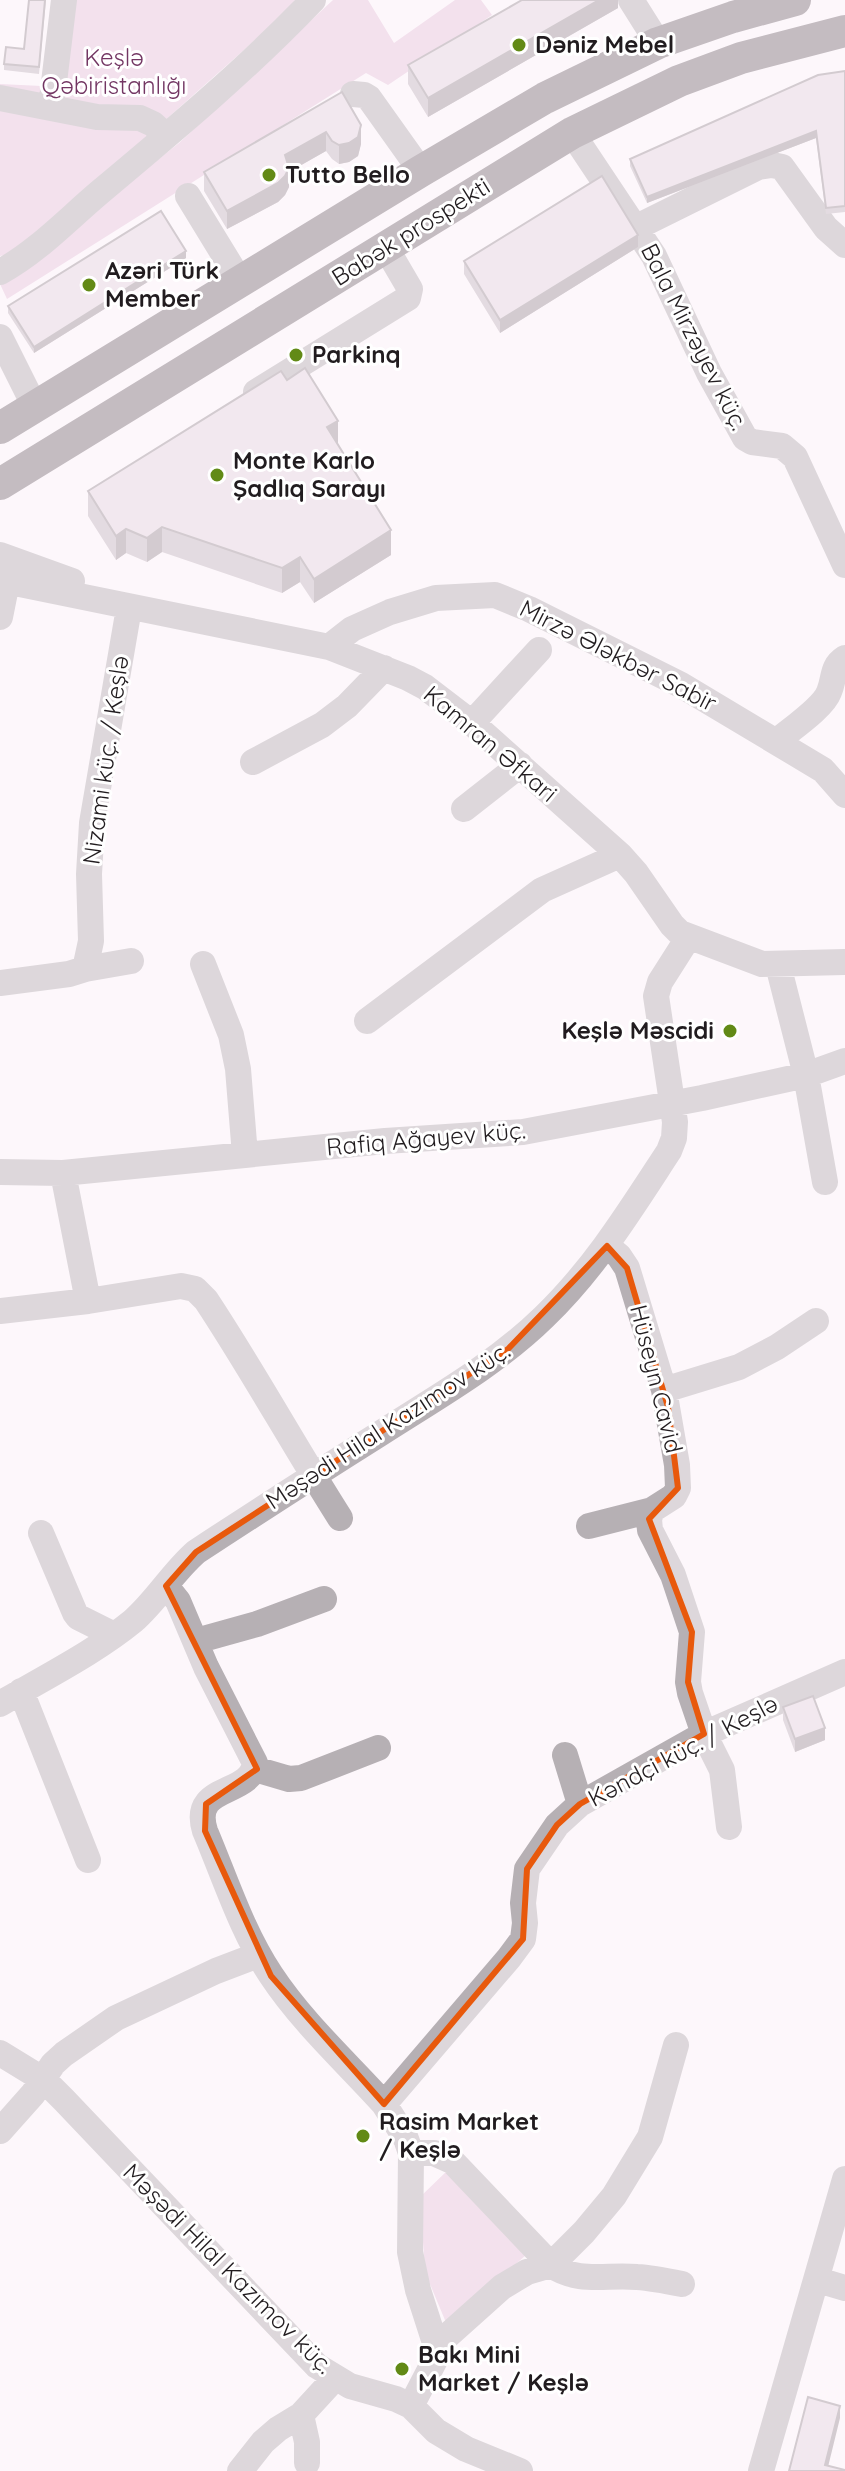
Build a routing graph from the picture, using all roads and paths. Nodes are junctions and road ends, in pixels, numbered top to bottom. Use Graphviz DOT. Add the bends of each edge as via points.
graph roads {
  1 [pos="64,0"];
  2 [pos="313,0"];
  3 [pos="631,0"];
  4 [pos="795,0"];
  5 [pos="845,31"];
  6 [pos="658,43"];
  7 [pos="353,94"];
  8 [pos="0,98"];
  9 [pos="51,107"];
  10 [pos="572,133"];
  11 [pos="166,136"];
  12 [pos="421,171"];
  13 [pos="188,196"];
  14 [pos="637,227"];
  15 [pos="845,245"];
  16 [pos="386,248"];
  17 [pos="0,272"];
  18 [pos="240,281"];
  19 [pos="0,337"];
  20 [pos="237,403"];
  21 [pos="35,407"];
  22 [pos="0,428"];
  23 [pos="37,462"];
  24 [pos="0,484"];
  25 [pos="0,495"];
  26 [pos="0,555"];
  27 [pos="845,565"];
  28 [pos="3,581"];
  29 [pos="96,601"];
  30 [pos="129,608"];
  31 [pos="0,617"];
  32 [pos="329,647"];
  33 [pos="539,650"];
  34 [pos="845,658"];
  35 [pos="384,668"];
  36 [pos="472,723"];
  37 [pos="777,741"];
  38 [pos="253,762"];
  39 [pos="520,765"];
  40 [pos="845,795"];
  41 [pos="464,809"];
  42 [pos="620,855"];
  43 [pos="688,938"];
  44 [pos="131,961"];
  45 [pos="845,962"];
  46 [pos="203,964"];
  47 [pos="778,965"];
  48 [pos="85,969"];
  49 [pos="0,983"];
  50 [pos="367,1021"];
  51 [pos="845,1061"];
  52 [pos="806,1075"];
  53 [pos="672,1103"];
  54 [pos="245,1155"];
  55 [pos="0,1172"];
  56 [pos="63,1173"];
  57 [pos="825,1182"];
  58 [pos="607,1246"];
  59 [pos="88,1301"];
  60 [pos="0,1311"];
  61 [pos="816,1321"];
  62 [pos="664,1390"];
  63 [pos="313,1476"];
  64 [pos="652,1510"];
  65 [pos="340,1518"];
  66 [pos="589,1526"];
  67 [pos="41,1533"];
  68 [pos="166,1586"];
  69 [pos="324,1599"];
  70 [pos="114,1635"];
  71 [pos="196,1641"];
  72 [pos="845,1672"];
  73 [pos="10,1698"];
  74 [pos="704,1734"];
  75 [pos="378,1748"];
  76 [pos="565,1755"];
  77 [pos="255,1769"];
  78 [pos="580,1804"];
  79 [pos="729,1827"];
  80 [pos="88,1860"];
  81 [pos="258,1955"];
  82 [pos="676,2045"];
  83 [pos="0,2053"];
  84 [pos="44,2080"];
  85 [pos="384,2104"];
  86 [pos="0,2131"];
  87 [pos="411,2153"];
  88 [pos="845,2179"];
  89 [pos="551,2265"];
  90 [pos="818,2280"];
  91 [pos="682,2284"];
  92 [pos="845,2288"];
  93 [pos="436,2346"];
  94 [pos="335,2378"];
  95 [pos="411,2406"];
  96 [pos="301,2415"];
  97 [pos="307,2463"];
  98 [pos="240,2471"];
  99 [pos="520,2471"];
  100 [pos="761,2471"];
  1 -- 9 [label="street"];
  2 -- 11 [label="street"];
  3 -- 6 [label="street"];
  4 -- 6 [label="main road, Babək prospekti"];
  5 -- 10 [label="main road, Babək prospekti" via="741,58 679,81"];
  6 -- 12 [label="main road, Babək prospekti" via="545,98"];
  7 -- 12 [label="street" via="369,98"];
  8 -- 9 [label="street"];
  9 -- 11 [label="street" via="97,117 140,118"];
  10 -- 14 [label="street, Bala Mirzəyev küç."];
  10 -- 16 [label="main road, Babək prospekti"];
  11 -- 17 [label="street"];
  12 -- 18 [label="main road, Babək prospekti"];
  13 -- 18 [label="street"];
  14 -- 15 [label="street" via="758,167 772,165 782,167 826,228"];
  14 -- 27 [label="street, Bala Mirzəyev küç." via="745,438 782,446 795,457"];
  16 -- 20 [label="street" via="410,289 408,298"];
  16 -- 23 [label="main road, Babək prospekti"];
  18 -- 21 [label="main road, Babək prospekti"];
  19 -- 21 [label="street"];
  21 -- 22 [label="main road, Babək prospekti"];
  23 -- 24 [label="main road, Babək prospekti"];
  23 -- 25 [label="street"];
  26 -- 29 [label="street" via="78,584"];
  28 -- 29 [label="street, Kamran Əfkari"];
  28 -- 31 [label="street"];
  29 -- 30 [label="street, Kamran Əfkari"];
  30 -- 32 [label="street, Kamran Əfkari"];
  30 -- 48 [label="street, Nizami küç. / Keşlə" via="92,823 91,941"];
  32 -- 35 [label="street, Kamran Əfkari"];
  32 -- 37 [label="street, Mirzə Ələkbər Sabir" via="352,629 390,612 436,598 495,595 681,685"];
  33 -- 36 [label="street"];
  34 -- 37 [label="street" via="833,671 824,702"];
  35 -- 36 [label="street, Kamran Əfkari" via="425,687"];
  35 -- 38 [label="street" via="322,725"];
  36 -- 39 [label="street, Kamran Əfkari"];
  37 -- 40 [label="street, Mirzə Ələkbər Sabir" via="823,770"];
  39 -- 41 [label="street"];
  39 -- 42 [label="street, Kamran Əfkari"];
  42 -- 43 [label="street, Kamran Əfkari" via="675,929"];
  42 -- 50 [label="street" via="542,890"];
  43 -- 47 [label="street"];
  43 -- 53 [label="street, Məşədi Hilal Kazımov küç." via="656,996"];
  44 -- 48 [label="street"];
  45 -- 47 [label="street"];
  46 -- 54 [label="street" via="231,1035"];
  47 -- 52 [label="street"];
  48 -- 49 [label="street"];
  51 -- 52 [label="street, Rafiq Ağayev küç."];
  52 -- 53 [label="street, Rafiq Ağayev küç."];
  52 -- 57 [label="street"];
  53 -- 54 [label="street, Rafiq Ağayev küç." via="523,1132"];
  53 -- 58 [label="street, Məşədi Hilal Kazımov küç." via="674,1138 669,1151"];
  54 -- 56 [label="street, Rafiq Ağayev küç."];
  55 -- 56 [label="street, Rafiq Ağayev küç."];
  56 -- 59 [label="street"];
  58 -- 62 [label="street, Hüseyn Cavid" via="627,1268"];
  58 -- 63 [label="street, Məşədi Hilal Kazımov küç." via="508,1349"];
  59 -- 60 [label="street"];
  59 -- 63 [label="street" via="181,1286 195,1289 263,1388"];
  61 -- 62 [label="street" via="739,1367"];
  62 -- 64 [label="street, Hüseyn Cavid" via="678,1488"];
  63 -- 65 [label="street"];
  63 -- 68 [label="street, Məşədi Hilal Kazımov küç." via="196,1552"];
  64 -- 66 [label="street"];
  64 -- 74 [label="street" via="650,1530 673,1575 692,1632 688,1682"];
  67 -- 70 [label="street" via="75,1613"];
  68 -- 70 [label="street, Məşədi Hilal Kazımov küç."];
  68 -- 71 [label="street"];
  69 -- 71 [label="street"];
  70 -- 73 [label="street, Məşədi Hilal Kazımov küç."];
  71 -- 77 [label="street"];
  72 -- 74 [label="street, Kəndçi küç. / Keşlə"];
  73 -- 80 [label="street"];
  74 -- 78 [label="street, Kəndçi küç. / Keşlə"];
  74 -- 79 [label="street" via="722,1770"];
  75 -- 77 [label="street" via="301,1778"];
  76 -- 78 [label="street"];
  77 -- 81 [label="street" via="249,1778 212,1797 201,1819"];
  78 -- 85 [label="street, Kəndçi küç. / Keşlə" via="557,1825 527,1869 523,1939"];
  81 -- 84 [label="street" via="116,2018 64,2054"];
  81 -- 85 [label="street" via="286,1998"];
  82 -- 89 [label="street" via="650,2137 614,2196"];
  83 -- 84 [label="street, Məşədi Hilal Kazımov küç."];
  84 -- 86 [label="street"];
  84 -- 94 [label="street, Məşədi Hilal Kazımov küç." via="317,2366"];
  85 -- 87 [label="street"];
  87 -- 89 [label="street" via="434,2153 452,2161"];
  87 -- 93 [label="street" via="410,2252"];
  88 -- 90 [label="street"];
  89 -- 91 [label="street" via="578,2278 636,2277"];
  89 -- 93 [label="street" via="502,2287"];
  90 -- 92 [label="street"];
  90 -- 100 [label="street"];
  93 -- 95 [label="street" via="436,2358"];
  94 -- 95 [label="street, Məşədi Hilal Kazımov küç."];
  94 -- 96 [label="street"];
  95 -- 99 [label="street, Məşədi Hilal Kazımov küç." via="436,2431 466,2449"];
  96 -- 97 [label="street"];
  96 -- 98 [label="street" via="263,2442"];
}
